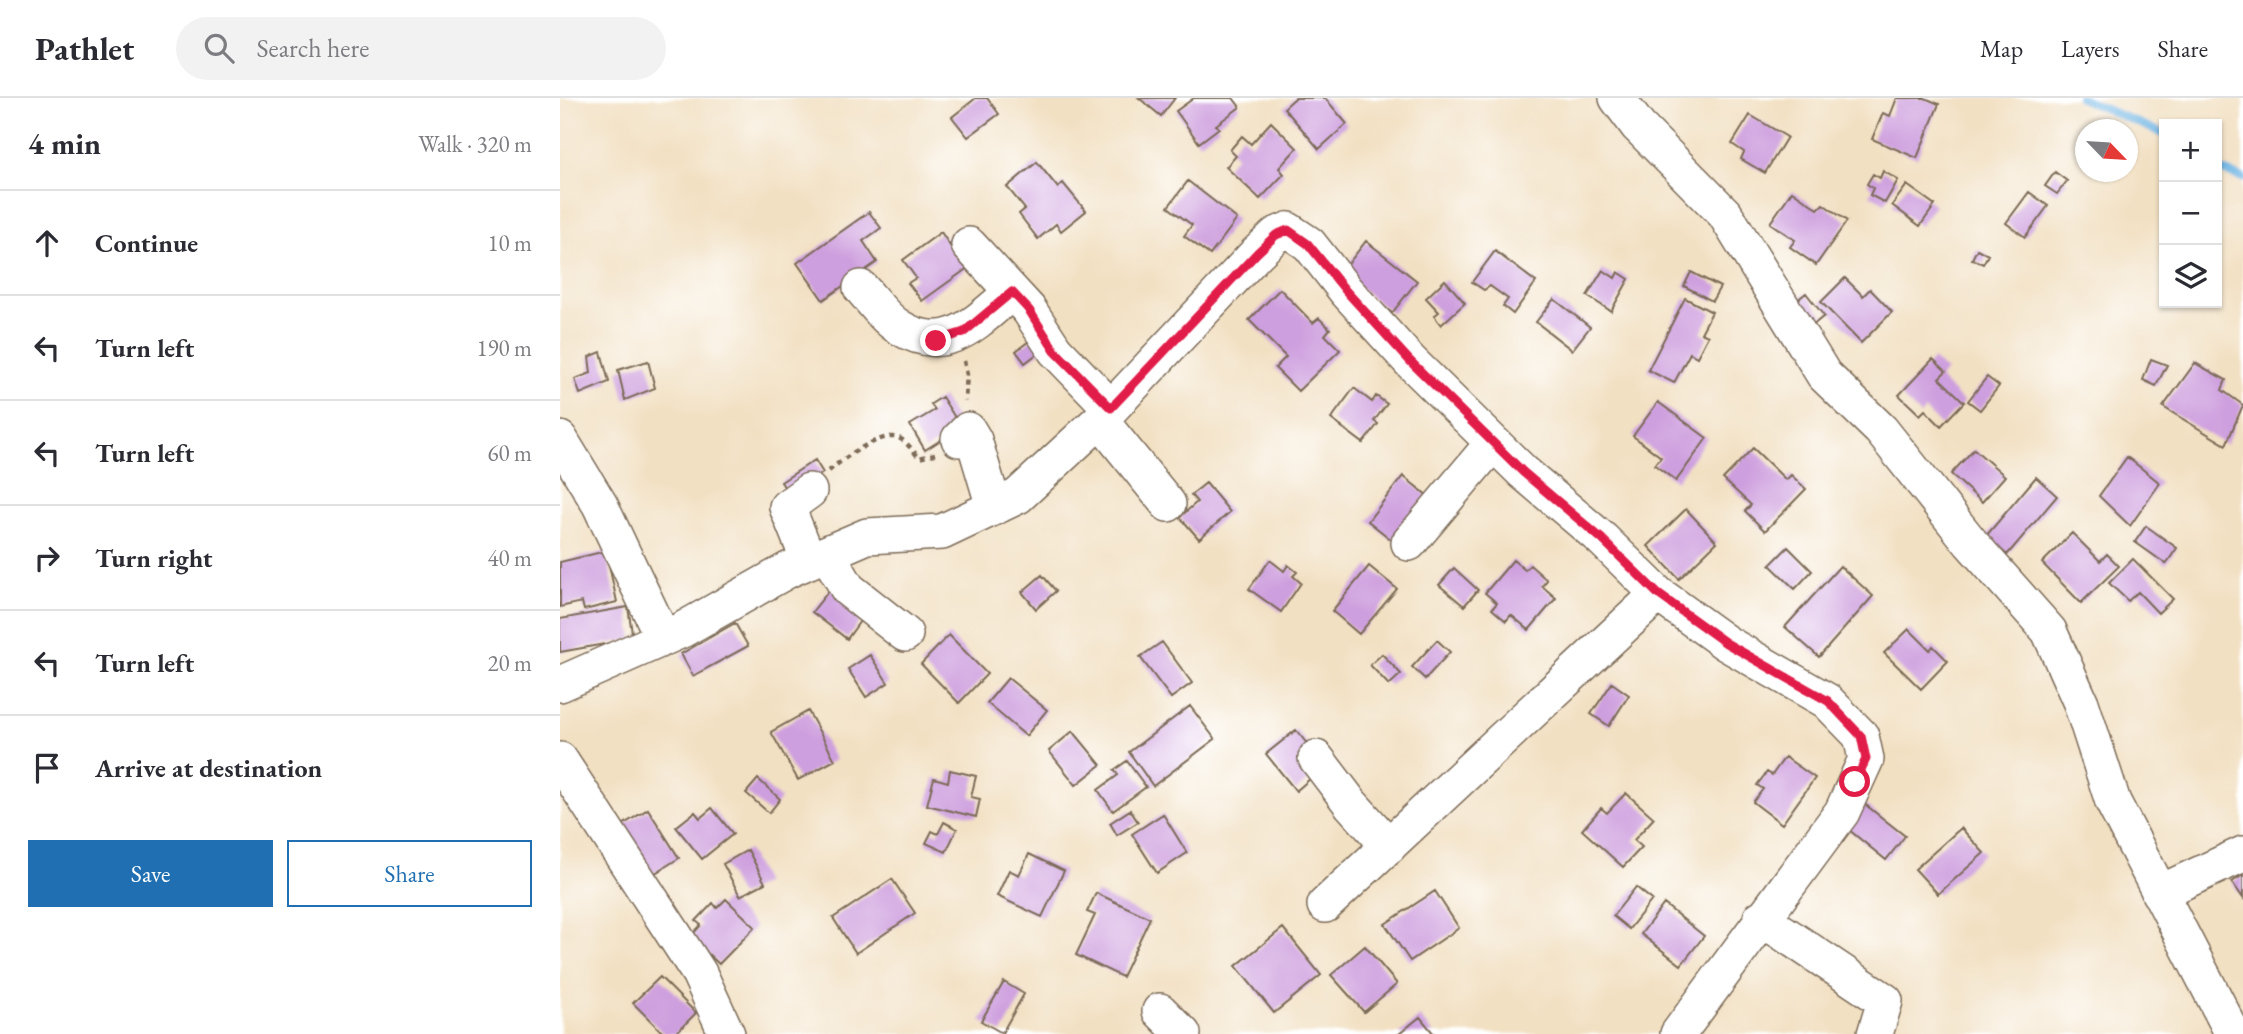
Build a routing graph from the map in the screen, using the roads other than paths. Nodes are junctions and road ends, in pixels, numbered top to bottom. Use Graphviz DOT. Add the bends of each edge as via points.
graph roads {
  1 [pos="1617,98"];
  2 [pos="968,245"];
  3 [pos="861,288"];
  4 [pos="1012,292"];
  5 [pos="1105,414"];
  6 [pos="964,434"];
  7 [pos="560,439"];
  8 [pos="1493,443"];
  9 [pos="809,491"];
  10 [pos="1168,504"];
  11 [pos="994,507"];
  12 [pos="1409,543"];
  13 [pos="818,557"];
  14 [pos="1658,594"];
  15 [pos="905,634"];
  16 [pos="663,638"];
  17 [pos="560,684"];
  18 [pos="1317,758"];
  19 [pos="560,760"];
  20 [pos="1389,846"];
  21 [pos="2243,854"];
  22 [pos="2159,893"];
  23 [pos="1325,905"];
  24 [pos="1761,918"];
  25 [pos="720,1030"];
  26 [pos="1678,1034"];
  27 [pos="1874,1034"];
  28 [pos="2233,1034"];
  1 -- 22 [label="street" via="1638,126 1725,214 1824,375 1881,430 2049,631 2081,703 2113,802"];
  2 -- 4 [label="street"];
  3 -- 4 [label="street" via="898,327 936,341 964,332"];
  4 -- 5 [label="street"];
  5 -- 8 [label="street" via="1257,253 1288,230 1308,244 1410,361"];
  5 -- 10 [label="street"];
  5 -- 11 [label="street" via="1018,496"];
  6 -- 11 [label="street"];
  7 -- 16 [label="street" via="600,505"];
  8 -- 12 [label="street"];
  8 -- 14 [label="street"];
  9 -- 13 [label="street" via="787,508"];
  11 -- 13 [label="street" via="942,532 867,537"];
  13 -- 15 [label="street" via="848,589"];
  13 -- 16 [label="street"];
  14 -- 20 [label="street"];
  14 -- 24 [label="street" via="1726,643 1828,701 1861,736 1866,759 1842,811"];
  16 -- 17 [label="street"];
  18 -- 20 [label="street"];
  19 -- 25 [label="street" via="699,973"];
  20 -- 23 [label="street"];
  21 -- 22 [label="street"];
  22 -- 28 [label="street"];
  24 -- 26 [label="street"];
  24 -- 27 [label="street" via="1885,1001"];
}
